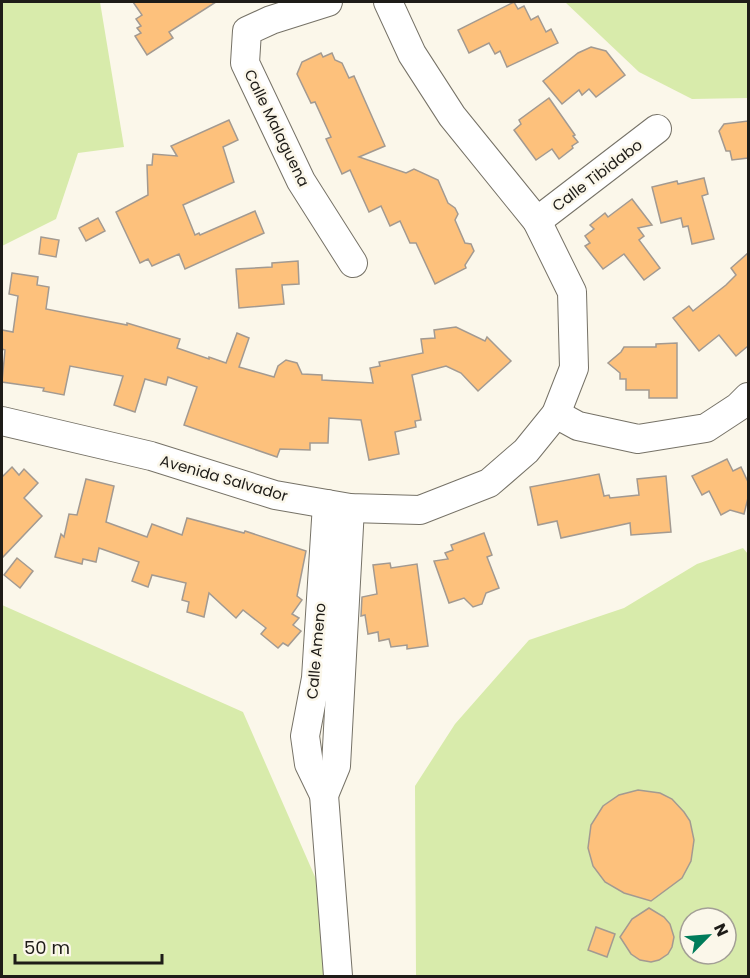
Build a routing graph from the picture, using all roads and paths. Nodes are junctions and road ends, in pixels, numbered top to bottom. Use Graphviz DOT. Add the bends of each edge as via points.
graph roads {
  1 [pos="328,2"];
  2 [pos="388,2"];
  3 [pos="657,129"];
  4 [pos="537,220"];
  5 [pos="353,263"];
  6 [pos="748,397"];
  7 [pos="556,414"];
  8 [pos="2,422"];
  9 [pos="338,506"];
  10 [pos="338,976"];
  1 -- 5 [label="street, Calle Malaguena" via="248,31 245,63 301,181"];
  2 -- 4 [label="street, Avenida Salvador" via="412,54 452,116"];
  3 -- 4 [label="street, Calle Tibidabo"];
  4 -- 7 [label="street, Avenida Salvador" via="572,292 574,368"];
  6 -- 7 [label="street" via="706,428 638,439 578,426"];
  7 -- 9 [label="street, Avenida Salvador" via="526,451 489,483 420,510"];
  8 -- 9 [label="street, Avenida Salvador" via="151,456 275,495"];
  9 -- 10 [label="street, Calle Ameno" via="305,736 309,764 324,795"];
}
